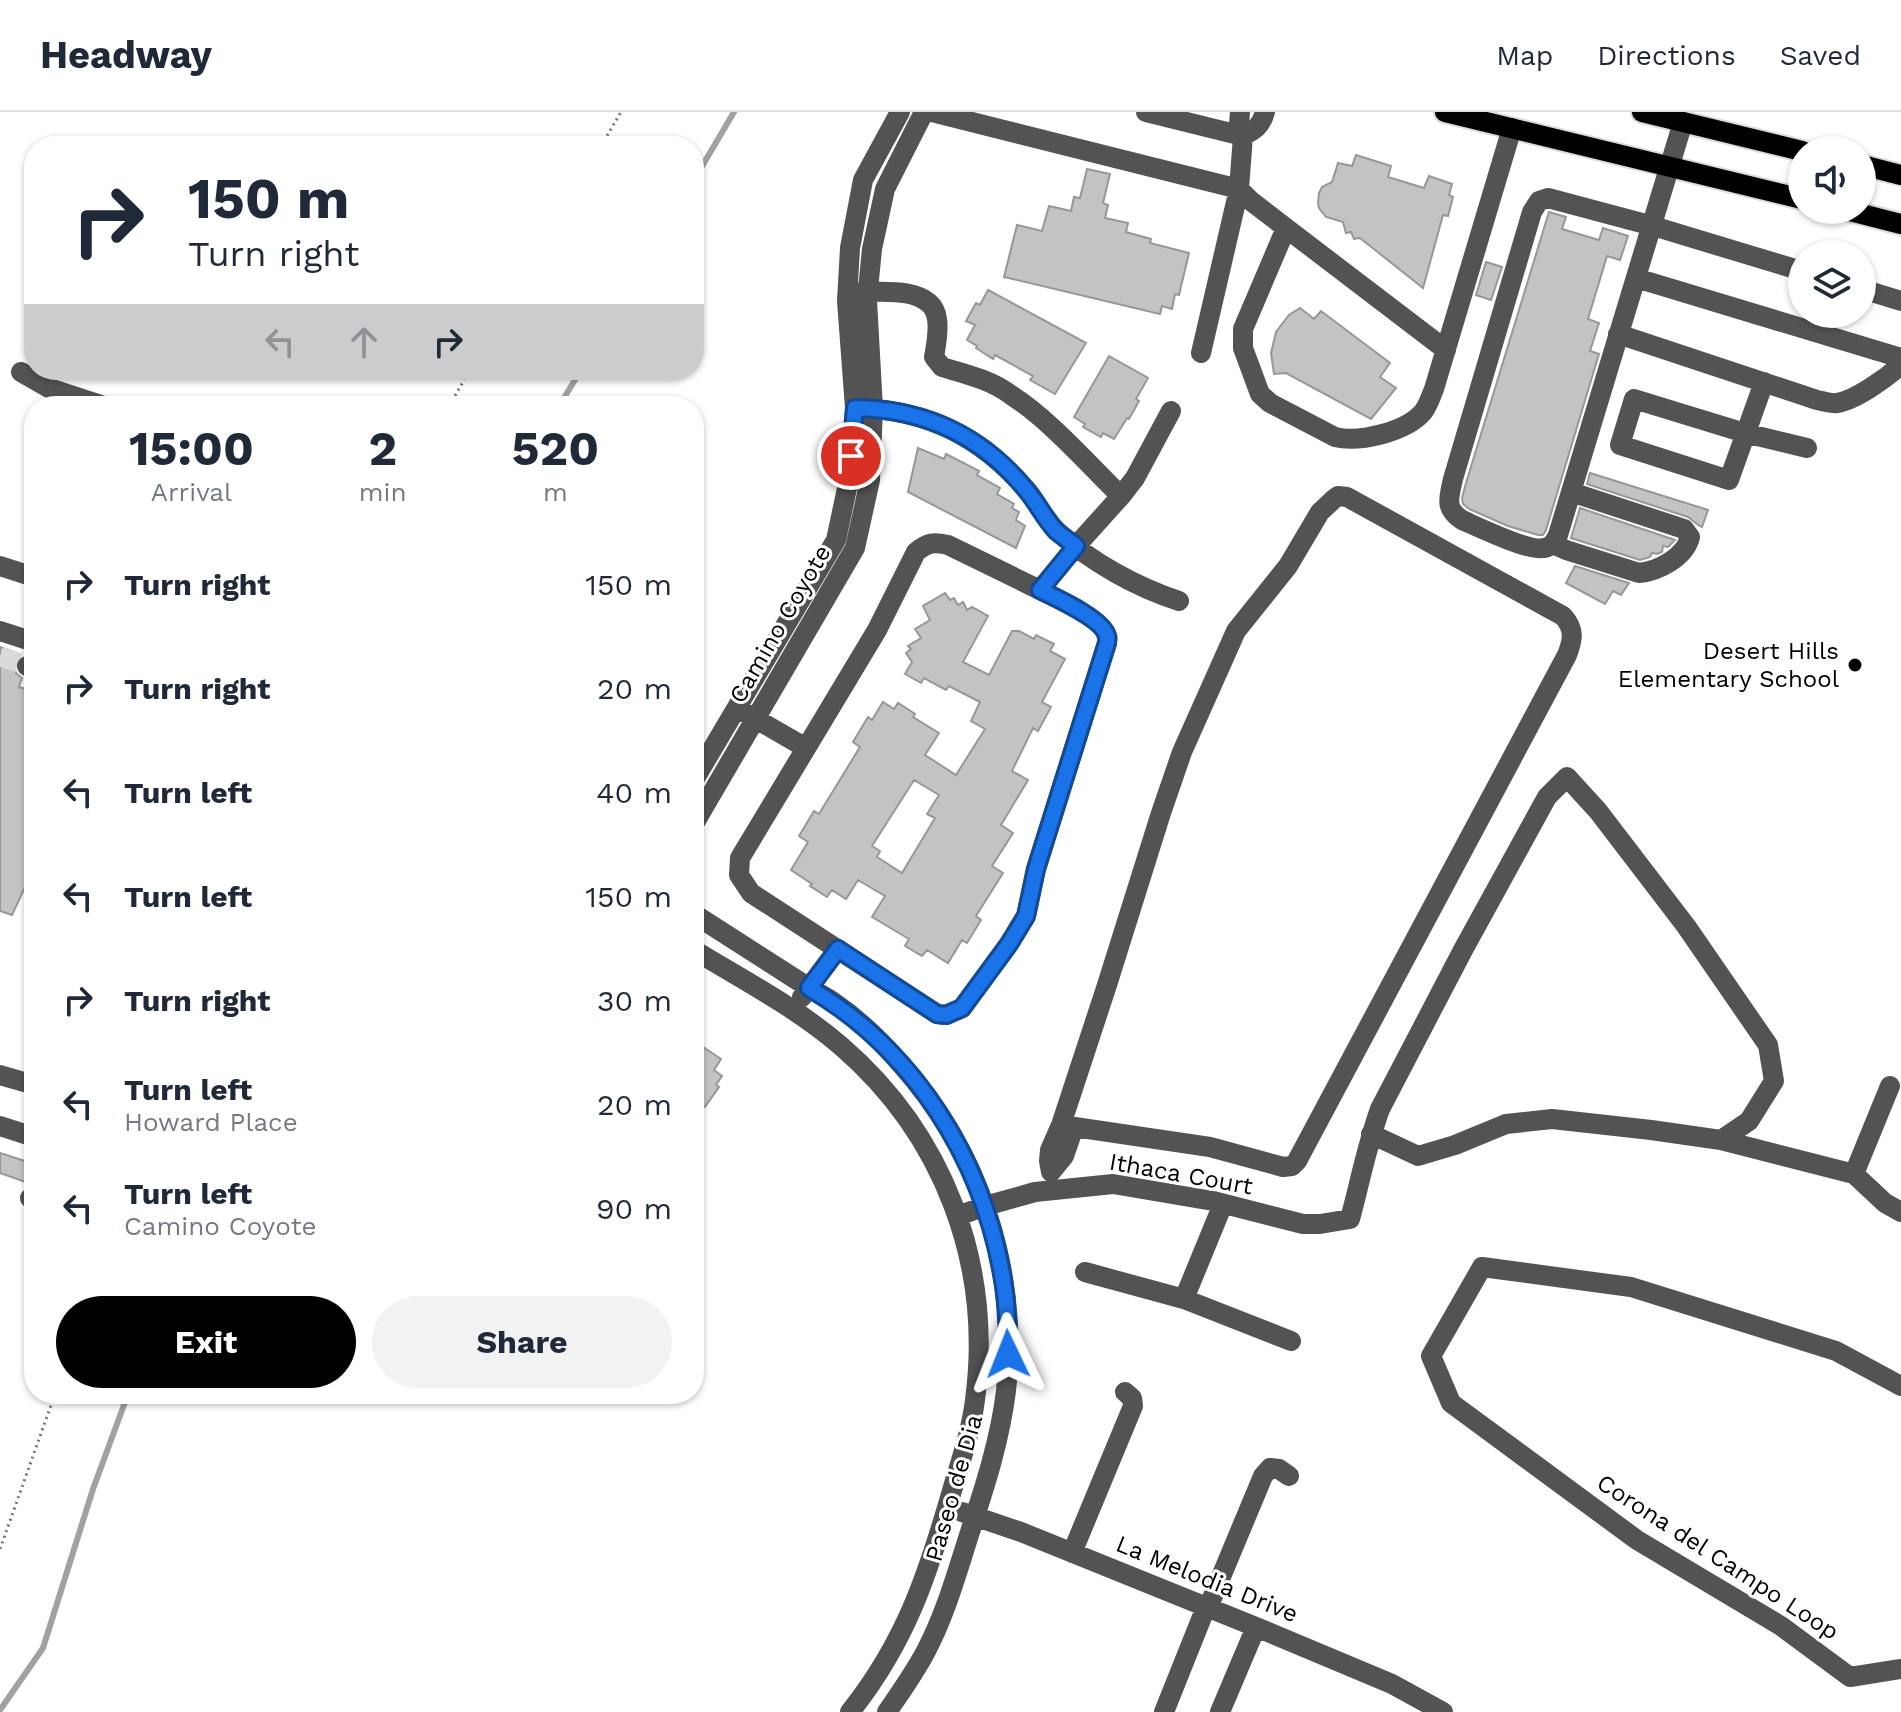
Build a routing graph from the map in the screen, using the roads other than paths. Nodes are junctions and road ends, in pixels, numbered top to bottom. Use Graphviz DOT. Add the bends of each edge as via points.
graph roads {
  1 [pos="900,112"];
  2 [pos="924,112"];
  3 [pos="932,112"];
  4 [pos="1146,112"];
  5 [pos="1240,112"];
  6 [pos="1265,112"];
  7 [pos="1445,112"];
  8 [pos="1642,112"];
  9 [pos="994,120"];
  10 [pos="1683,122"];
  11 [pos="1512,128"];
  12 [pos="1243,136"];
  13 [pos="1788,148"];
  14 [pos="1670,167"];
  15 [pos="1876,169"];
  16 [pos="1901,175"];
  17 [pos="1239,189"];
  18 [pos="1788,196"];
  19 [pos="1876,218"];
  20 [pos="1901,224"];
  21 [pos="1653,226"];
  22 [pos="1286,228"];
  23 [pos="1788,267"];
  24 [pos="1636,278"];
  25 [pos="858,293"];
  26 [pos="1876,293"];
  27 [pos="1901,301"];
  28 [pos="1618,334"];
  29 [pos="1446,350"];
  30 [pos="1201,353"];
  31 [pos="1901,358"];
  32 [pos="1901,365"];
  33 [pos="21,372"];
  34 [pos="24,374"];
  35 [pos="35,380"];
  36 [pos="1764,382"];
  37 [pos="73,396"];
  38 [pos="864,408"];
  39 [pos="1171,411"];
  40 [pos="1745,433"];
  41 [pos="1807,448"];
  42 [pos="1571,492"];
  43 [pos="1121,496"];
  44 [pos="1553,544"];
  45 [pos="1076,546"];
  46 [pos="0,566"];
  47 [pos="24,574"];
  48 [pos="1040,590"];
  49 [pos="1179,601"];
  50 [pos="0,631"];
  51 [pos="24,639"];
  52 [pos="737,708"];
  53 [pos="755,719"];
  54 [pos="806,748"];
  55 [pos="704,763"];
  56 [pos="704,807"];
  57 [pos="704,920"];
  58 [pos="838,949"];
  59 [pos="704,956"];
  60 [pos="809,988"];
  61 [pos="791,1009"];
  62 [pos="0,1075"];
  63 [pos="24,1082"];
  64 [pos="1890,1086"];
  65 [pos="0,1126"];
  66 [pos="1068,1126"];
  67 [pos="24,1134"];
  68 [pos="1371,1134"];
  69 [pos="1721,1140"];
  70 [pos="1854,1174"];
  71 [pos="1050,1181"];
  72 [pos="1223,1204"];
  73 [pos="985,1206"];
  74 [pos="1901,1212"];
  75 [pos="958,1216"];
  76 [pos="1085,1272"];
  77 [pos="1184,1299"];
  78 [pos="1291,1341"];
  79 [pos="1901,1386"];
  80 [pos="1125,1392"];
  81 [pos="1289,1476"];
  82 [pos="947,1508"];
  83 [pos="975,1516"];
  84 [pos="1072,1553"];
  85 [pos="1207,1608"];
  86 [pos="1256,1627"];
  87 [pos="1901,1669"];
  88 [pos="850,1712"];
  89 [pos="887,1712"];
  90 [pos="1164,1712"];
  91 [pos="1220,1712"];
  92 [pos="1443,1712"];
  1 -- 25 [label="street, Camino Coyote" via="863,180 850,248"];
  2 -- 25 [label="street, Camino Coyote" via="885,189"];
  3 -- 9 [label="street"];
  4 -- 12 [label="street"];
  5 -- 12 [label="street"];
  6 -- 12 [label="street" via="1261,125"];
  7 -- 11 [label="main road"];
  8 -- 10 [label="main road"];
  9 -- 17 [label="street"];
  10 -- 13 [label="main road"];
  10 -- 14 [label="street"];
  11 -- 14 [label="main road"];
  11 -- 29 [label="street"];
  12 -- 17 [label="street"];
  14 -- 18 [label="main road"];
  14 -- 21 [label="street"];
  15 -- 16 [label="main road"];
  17 -- 22 [label="street"];
  17 -- 30 [label="street"];
  19 -- 20 [label="main road"];
  21 -- 23 [label="street"];
  21 -- 24 [label="street"];
  21 -- 44 [label="street" via="1548,198 1532,212 1449,507 1462,520 1529,547"];
  22 -- 29 [label="street"];
  22 -- 29 [label="street" via="1243,329 1243,348 1254,380 1270,403 1335,437 1374,436 1402,427 1423,411"];
  24 -- 28 [label="street"];
  24 -- 31 [label="street"];
  25 -- 38 [label="street, Camino Coyote"];
  25 -- 43 [label="street" via="903,292 925,299 938,317 937,363 1011,394"];
  26 -- 27 [label="street"];
  28 -- 36 [label="street"];
  28 -- 42 [label="street"];
  32 -- 36 [label="street" via="1834,404"];
  33 -- 34 [label="street"];
  35 -- 37 [label="street"];
  36 -- 40 [label="street"];
  38 -- 45 [label="street" via="916,415 976,443 1000,461 1056,530"];
  38 -- 52 [label="street, Camino Coyote" via="836,540"];
  38 -- 53 [label="street, Camino Coyote" via="870,480 855,548"];
  39 -- 43 [label="street"];
  40 -- 40 [label="street" via="1729,480 1620,445 1634,399"];
  40 -- 41 [label="street"];
  42 -- 44 [label="street"];
  42 -- 44 [label="street" via="1684,529 1690,537 1687,546 1664,566 1639,573"];
  43 -- 45 [label="street"];
  45 -- 48 [label="street"];
  45 -- 49 [label="street" via="1122,578"];
  46 -- 47 [label="street"];
  48 -- 54 [label="street" via="948,545 926,544 916,552 877,630"];
  48 -- 58 [label="street" via="1101,626 1107,643 1026,916 962,1008 946,1015"];
  50 -- 51 [label="street"];
  52 -- 53 [label="street"];
  52 -- 55 [label="street, Camino Coyote"];
  53 -- 54 [label="street"];
  53 -- 56 [label="street, Camino Coyote"];
  54 -- 58 [label="street" via="740,858 739,875 751,893"];
  57 -- 60 [label="street, Paseo de Dia"];
  58 -- 60 [label="street"];
  59 -- 61 [label="street, Paseo de Dia"];
  60 -- 61 [label="street"];
  60 -- 73 [label="street, Paseo de Dia" via="853,1017 909,1073 953,1136"];
  61 -- 75 [label="street, Paseo de Dia" via="840,1044 884,1088 924,1143"];
  62 -- 63 [label="street"];
  64 -- 70 [label="street"];
  65 -- 67 [label="street"];
  66 -- 66 [label="street" via="1210,1147 1283,1167 1297,1161 1567,655 1572,631 1563,616 1347,497 1329,502 1288,566 1236,631 1182,752"];
  66 -- 71 [label="street" via="1050,1150"];
  68 -- 69 [label="street" via="1418,1156 1506,1124 1552,1119"];
  68 -- 69 [label="street" via="1486,908 1547,797 1567,777 1686,926 1768,1045 1774,1081 1749,1121"];
  68 -- 72 [label="street, Ithaca Court" via="1350,1219 1303,1224"];
  69 -- 70 [label="street"];
  70 -- 74 [label="street"];
  71 -- 72 [label="street, Ithaca Court" via="1113,1184"];
  71 -- 73 [label="street, Ithaca Court" via="1035,1192"];
  72 -- 77 [label="street"];
  73 -- 75 [label="street, Ithaca Court"];
  73 -- 83 [label="street, Paseo de Dia" via="1003,1277 1008,1354 999,1431"];
  75 -- 82 [label="street, Paseo de Dia" via="975,1284 978,1370 972,1416"];
  76 -- 77 [label="street"];
  77 -- 78 [label="street"];
  79 -- 87 [label="street, Corona del Campo Loop" via="1836,1351 1631,1287 1482,1267 1431,1356 1451,1403 1637,1540 1781,1626 1850,1677"];
  80 -- 84 [label="street" via="1133,1406"];
  81 -- 85 [label="street" via="1270,1468 1263,1476"];
  82 -- 83 [label="street, La Melodia Drive"];
  82 -- 88 [label="street, Paseo de Dia" via="904,1629"];
  83 -- 84 [label="street, La Melodia Drive"];
  83 -- 89 [label="street, Paseo de Dia" via="933,1636"];
  84 -- 85 [label="street, La Melodia Drive"];
  85 -- 86 [label="street, La Melodia Drive"];
  85 -- 90 [label="street"];
  86 -- 91 [label="street"];
  86 -- 92 [label="street, La Melodia Drive" via="1392,1684"];
}
